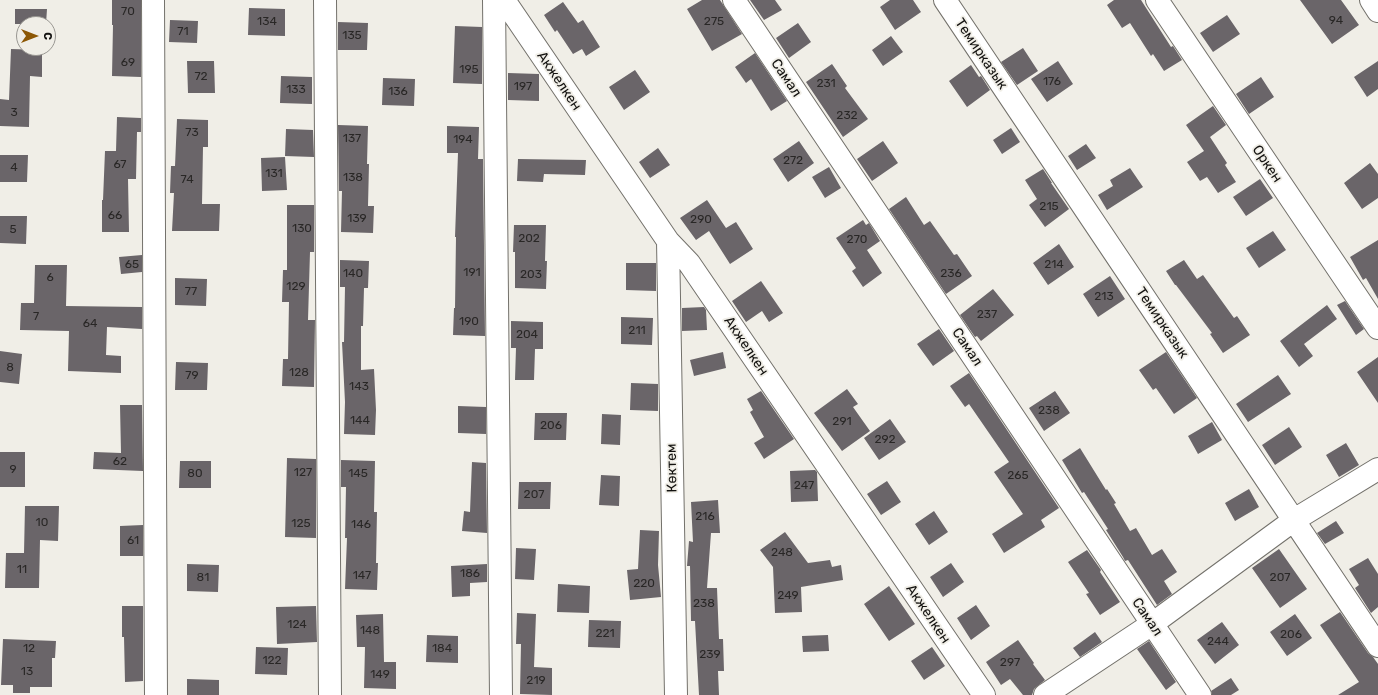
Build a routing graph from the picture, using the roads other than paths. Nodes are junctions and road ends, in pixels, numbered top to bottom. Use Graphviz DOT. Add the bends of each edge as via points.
graph roads {
  1 [pos="154,0"];
  2 [pos="325,0"];
  3 [pos="494,0"];
  4 [pos="504,0"];
  5 [pos="734,0"];
  6 [pos="945,0"];
  7 [pos="1157,0"];
  8 [pos="1371,0"];
  9 [pos="1378,11"];
  10 [pos="668,241"];
  11 [pos="1378,328"];
  12 [pos="1378,469"];
  13 [pos="1294,520"];
  14 [pos="1152,624"];
  15 [pos="1378,646"];
  16 [pos="156,695"];
  17 [pos="330,695"];
  18 [pos="501,695"];
  19 [pos="676,695"];
  20 [pos="984,695"];
  21 [pos="1045,695"];
  22 [pos="1200,695"];
  1 -- 16 [label="street"];
  2 -- 17 [label="street"];
  3 -- 18 [label="street"];
  4 -- 10 [label="street, Акжелкен"];
  5 -- 14 [label="street, Самал"];
  6 -- 13 [label="street, Темирказык"];
  7 -- 11 [label="street, Оркен"];
  8 -- 9 [label="street"];
  10 -- 19 [label="street, Көктем"];
  10 -- 20 [label="street, Акжелкен" via="689,263"];
  12 -- 13 [label="street"];
  13 -- 14 [label="street"];
  13 -- 15 [label="street, Темирказык"];
  14 -- 21 [label="street"];
  14 -- 22 [label="street, Самал"];
}
